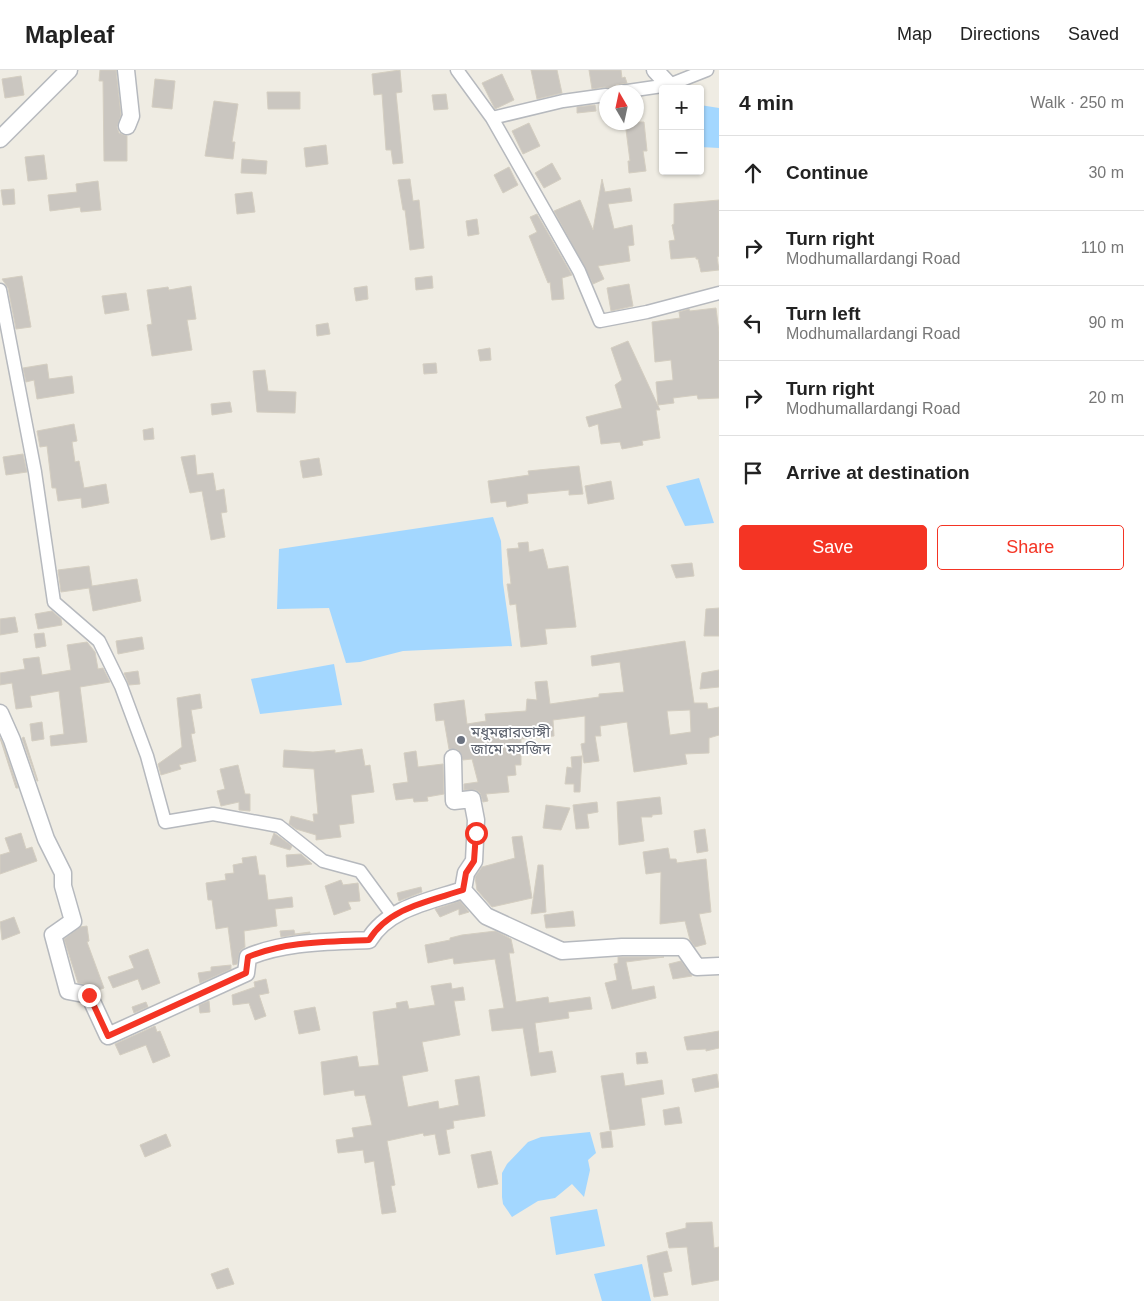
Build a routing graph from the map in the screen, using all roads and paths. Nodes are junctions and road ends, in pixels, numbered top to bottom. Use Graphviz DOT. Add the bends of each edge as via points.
graph roads {
  1 [pos="69,70"];
  2 [pos="126,70"];
  3 [pos="458,70"];
  4 [pos="655,70"];
  5 [pos="707,70"];
  6 [pos="669,85"];
  7 [pos="659,86"];
  8 [pos="644,89"];
  9 [pos="599,96"];
  10 [pos="492,118"];
  11 [pos="127,126"];
  12 [pos="1,138"];
  13 [pos="0,290"];
  14 [pos="719,293"];
  15 [pos="0,713"];
  16 [pos="452,758"];
  17 [pos="463,890"];
  18 [pos="393,916"];
  19 [pos="719,966"];
  1 -- 12 [label="street"];
  2 -- 11 [label="street" via="131,116"];
  3 -- 10 [label="street"];
  4 -- 6 [label="street"];
  5 -- 6 [label="street"];
  7 -- 8 [label="street"];
  9 -- 10 [label="street"];
  10 -- 14 [label="street" via="574,262 600,321"];
  13 -- 18 [label="street" via="35,472 54,602 99,641 121,686 147,756 166,822 213,814 279,826 324,861 360,871"];
  15 -- 18 [label="street" via="46,839 63,873 63,886 73,921 53,935 68,992 89,995 108,1036 246,973 248,957 263,951 314,943 369,940 375,930"];
  16 -- 17 [label="street" via="454,801 472,799 476,820 474,861 466,873"];
  17 -- 18 [label="street"];
  17 -- 19 [label="street" via="486,916 562,951 683,947 696,967"];
}
